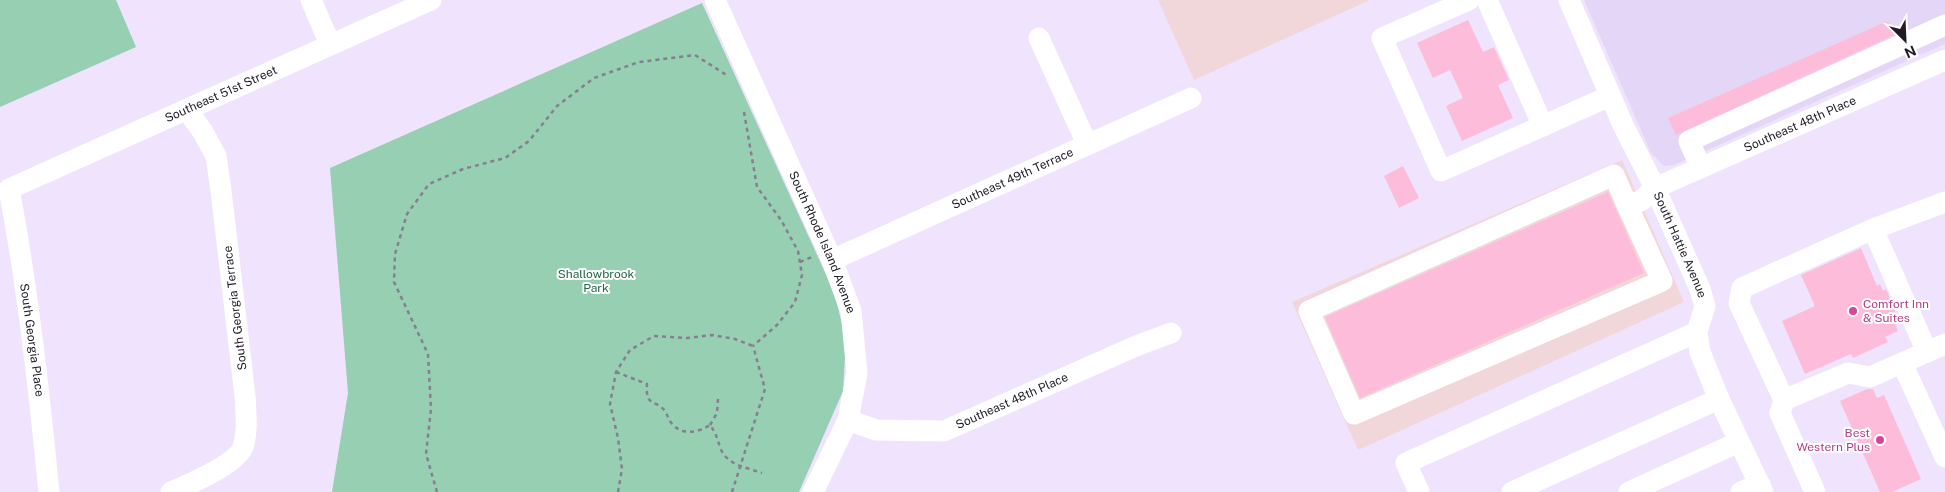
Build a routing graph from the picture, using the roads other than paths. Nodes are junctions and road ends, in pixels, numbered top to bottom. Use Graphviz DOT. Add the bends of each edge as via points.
graph roads {
  1 [pos="311,0"];
  2 [pos="431,0"];
  3 [pos="715,0"];
  4 [pos="1469,0"];
  5 [pos="1487,0"];
  6 [pos="1569,0"];
  7 [pos="1945,25"];
  8 [pos="1039,38"];
  9 [pos="330,44"];
  10 [pos="1945,60"];
  11 [pos="1846,70"];
  12 [pos="1610,96"];
  13 [pos="1191,98"];
  14 [pos="1858,98"];
  15 [pos="187,110"];
  16 [pos="1543,126"];
  17 [pos="1087,144"];
  18 [pos="1701,168"];
  19 [pos="1655,188"];
  20 [pos="9,189"];
  21 [pos="1945,202"];
  22 [pos="1628,207"];
  23 [pos="1873,229"];
  24 [pos="832,260"];
  25 [pos="1697,332"];
  26 [pos="1171,333"];
  27 [pos="1936,348"];
  28 [pos="1902,363"];
  29 [pos="1720,399"];
  30 [pos="1784,400"];
  31 [pos="848,420"];
  32 [pos="1739,442"];
  33 [pos="1945,456"];
  34 [pos="179,489"];
  35 [pos="1755,489"];
  36 [pos="50,492"];
  37 [pos="813,492"];
  38 [pos="1419,492"];
  39 [pos="1512,492"];
  40 [pos="1629,492"];
  41 [pos="1815,492"];
  1 -- 9 [label="street"];
  2 -- 9 [label="street, Southeast 51st Street"];
  3 -- 24 [label="street, South Rhode Island Avenue"];
  4 -- 16 [label="street" via="1382,38 1441,171"];
  5 -- 16 [label="street"];
  6 -- 12 [label="street, South Hattie Avenue"];
  7 -- 11 [label="street"];
  8 -- 17 [label="street"];
  9 -- 15 [label="street, Southeast 51st Street"];
  10 -- 14 [label="street, Southeast 48th Place"];
  11 -- 14 [label="street"];
  11 -- 18 [label="street" via="1688,141"];
  12 -- 16 [label="street"];
  12 -- 19 [label="street, South Hattie Avenue"];
  13 -- 17 [label="street, Southeast 49th Terrace"];
  14 -- 18 [label="street, Southeast 48th Place"];
  15 -- 20 [label="street, Southeast 51st Street"];
  15 -- 34 [label="street, South Georgia Terrace" via="216,156 246,426 243,449 221,468"];
  17 -- 24 [label="street, Southeast 49th Terrace"];
  18 -- 19 [label="street, Southeast 48th Place"];
  19 -- 22 [label="street, Southeast 48th Place"];
  19 -- 25 [label="street, South Hattie Avenue" via="1705,306"];
  20 -- 36 [label="street, South Georgia Place" via="18,234"];
  21 -- 23 [label="street"];
  22 -- 22 [label="street" via="1614,175 1309,311 1354,414 1662,281"];
  23 -- 27 [label="street"];
  23 -- 30 [label="street" via="1742,288 1739,303"];
  24 -- 31 [label="street, South Rhode Island Avenue" via="851,311 855,343 857,373"];
  25 -- 29 [label="street, South Hattie Avenue" via="1700,352"];
  25 -- 38 [label="street" via="1406,463"];
  26 -- 31 [label="street, Southeast 48th Place" via="944,431 876,430"];
  27 -- 28 [label="street"];
  28 -- 30 [label="street" via="1870,377 1848,373"];
  28 -- 33 [label="street"];
  29 -- 32 [label="street, South Hattie Avenue"];
  29 -- 39 [label="street"];
  30 -- 41 [label="street" via="1780,413"];
  31 -- 37 [label="street, South Rhode Island Avenue"];
  32 -- 35 [label="street, South Hattie Avenue"];
  32 -- 40 [label="street"];
}
